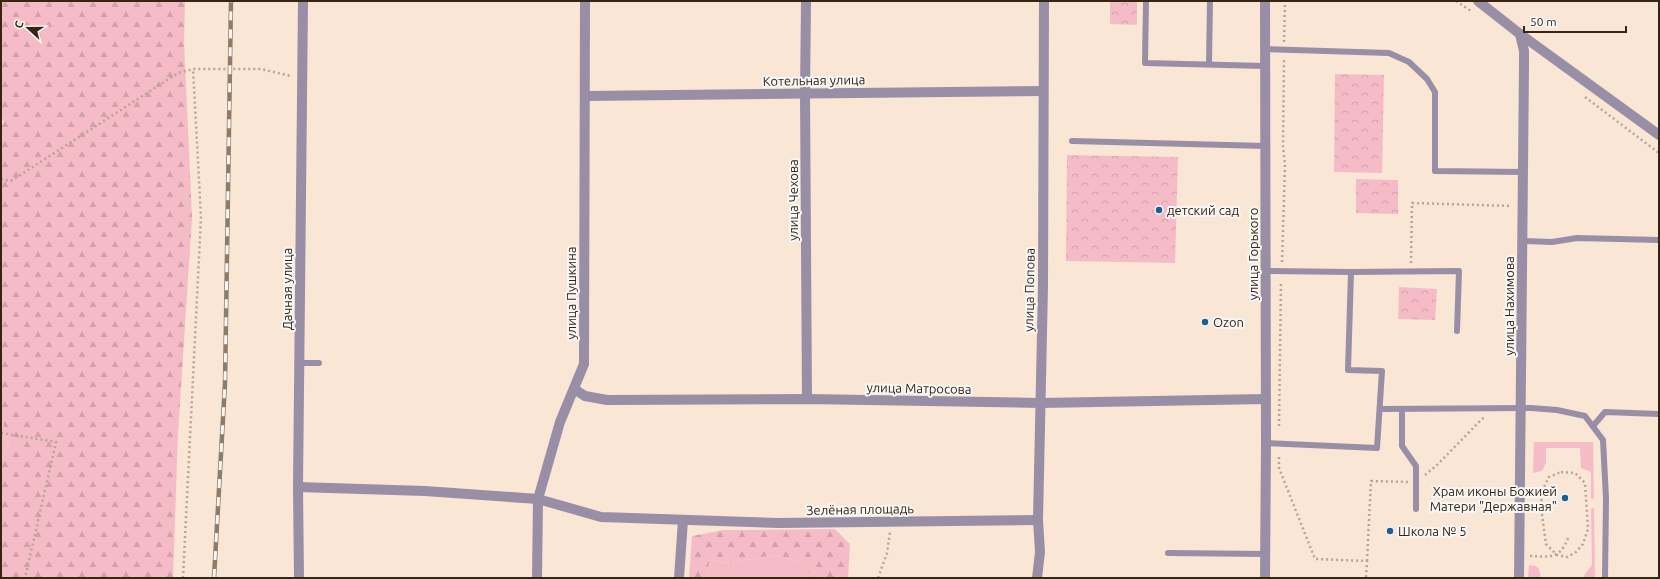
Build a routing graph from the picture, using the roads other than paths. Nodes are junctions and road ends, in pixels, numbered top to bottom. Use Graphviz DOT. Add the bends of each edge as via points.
graph roads {
  1 [pos="303,1"];
  2 [pos="585,1"];
  3 [pos="806,1"];
  4 [pos="1044,1"];
  5 [pos="1146,1"];
  6 [pos="1210,1"];
  7 [pos="1266,1"];
  8 [pos="1478,1"];
  9 [pos="1520,34"];
  10 [pos="1266,49"];
  11 [pos="1209,64"];
  12 [pos="1266,66"];
  13 [pos="1043,91"];
  14 [pos="805,93"];
  15 [pos="585,96"];
  16 [pos="1659,135"];
  17 [pos="1072,141"];
  18 [pos="1266,146"];
  19 [pos="1523,172"];
  20 [pos="1659,240"];
  21 [pos="1522,241"];
  22 [pos="1266,271"];
  23 [pos="1351,272"];
  24 [pos="1457,331"];
  25 [pos="299,363"];
  26 [pos="319,363"];
  27 [pos="574,389"];
  28 [pos="807,399"];
  29 [pos="1266,399"];
  30 [pos="1040,403"];
  31 [pos="1402,408"];
  32 [pos="1521,408"];
  33 [pos="1380,409"];
  34 [pos="1659,414"];
  35 [pos="1593,426"];
  36 [pos="1266,443"];
  37 [pos="298,487"];
  38 [pos="538,499"];
  39 [pos="1416,509"];
  40 [pos="683,520"];
  41 [pos="1038,520"];
  42 [pos="1168,553"];
  43 [pos="1265,554"];
  44 [pos="299,578"];
  45 [pos="537,578"];
  46 [pos="679,578"];
  47 [pos="1036,578"];
  48 [pos="1265,578"];
  49 [pos="1519,578"];
  50 [pos="1605,578"];
  1 -- 25 [label="street, Дачная улица"];
  2 -- 15 [label="street, улица Пушкина"];
  3 -- 14 [label="street, улица Чехова"];
  4 -- 13 [label="street, улица Попова"];
  5 -- 11 [label="lane" via="1145,63"];
  6 -- 11 [label="lane"];
  7 -- 10 [label="street, улица Горького"];
  8 -- 9 [label="street"];
  9 -- 16 [label="street"];
  9 -- 19 [label="street, улица Нахимова" via="1524,51"];
  10 -- 12 [label="street, улица Горького"];
  10 -- 19 [label="lane" via="1389,53 1409,62 1427,79 1435,92 1435,171"];
  11 -- 12 [label="lane"];
  12 -- 18 [label="street, улица Горького"];
  13 -- 14 [label="street, Котельная улица"];
  13 -- 30 [label="street, улица Попова"];
  14 -- 15 [label="street, Котельная улица"];
  14 -- 28 [label="street, улица Чехова"];
  15 -- 27 [label="street, улица Пушкина" via="584,364"];
  17 -- 18 [label="lane"];
  18 -- 22 [label="street, улица Горького"];
  19 -- 21 [label="street, улица Нахимова"];
  20 -- 21 [label="lane" via="1577,238 1552,242"];
  21 -- 32 [label="street, улица Нахимова"];
  22 -- 23 [label="lane"];
  22 -- 29 [label="street, улица Горького"];
  23 -- 24 [label="lane" via="1459,271"];
  23 -- 33 [label="lane" via="1348,370 1382,371"];
  25 -- 26 [label="lane"];
  25 -- 37 [label="street, Дачная улица"];
  27 -- 28 [label="street, улица Матросова" via="585,396 607,400"];
  27 -- 38 [label="street, улица Пушкина" via="560,422"];
  28 -- 30 [label="street, улица Матросова"];
  29 -- 30 [label="street, улица Матросова"];
  29 -- 36 [label="street, улица Горького"];
  30 -- 41 [label="street, улица Попова"];
  31 -- 32 [label="lane"];
  31 -- 33 [label="lane"];
  31 -- 39 [label="lane" via="1402,446 1416,466"];
  32 -- 35 [label="lane" via="1557,410 1585,416"];
  32 -- 49 [label="street, улица Нахимова"];
  33 -- 36 [label="lane" via="1377,448"];
  34 -- 35 [label="lane" via="1605,412"];
  35 -- 50 [label="lane" via="1604,440"];
  36 -- 43 [label="street, улица Горького"];
  37 -- 38 [label="street, Зелёная площадь" via="425,491"];
  37 -- 44 [label="street, Дачная улица"];
  38 -- 40 [label="street, Зелёная площадь" via="600,517"];
  38 -- 45 [label="street, улица Пушкина"];
  40 -- 41 [label="street, Зелёная площадь" via="779,523"];
  40 -- 46 [label="street"];
  41 -- 47 [label="street, улица Попова" via="1040,552"];
  42 -- 43 [label="lane"];
  43 -- 48 [label="street, улица Горького"];
}
